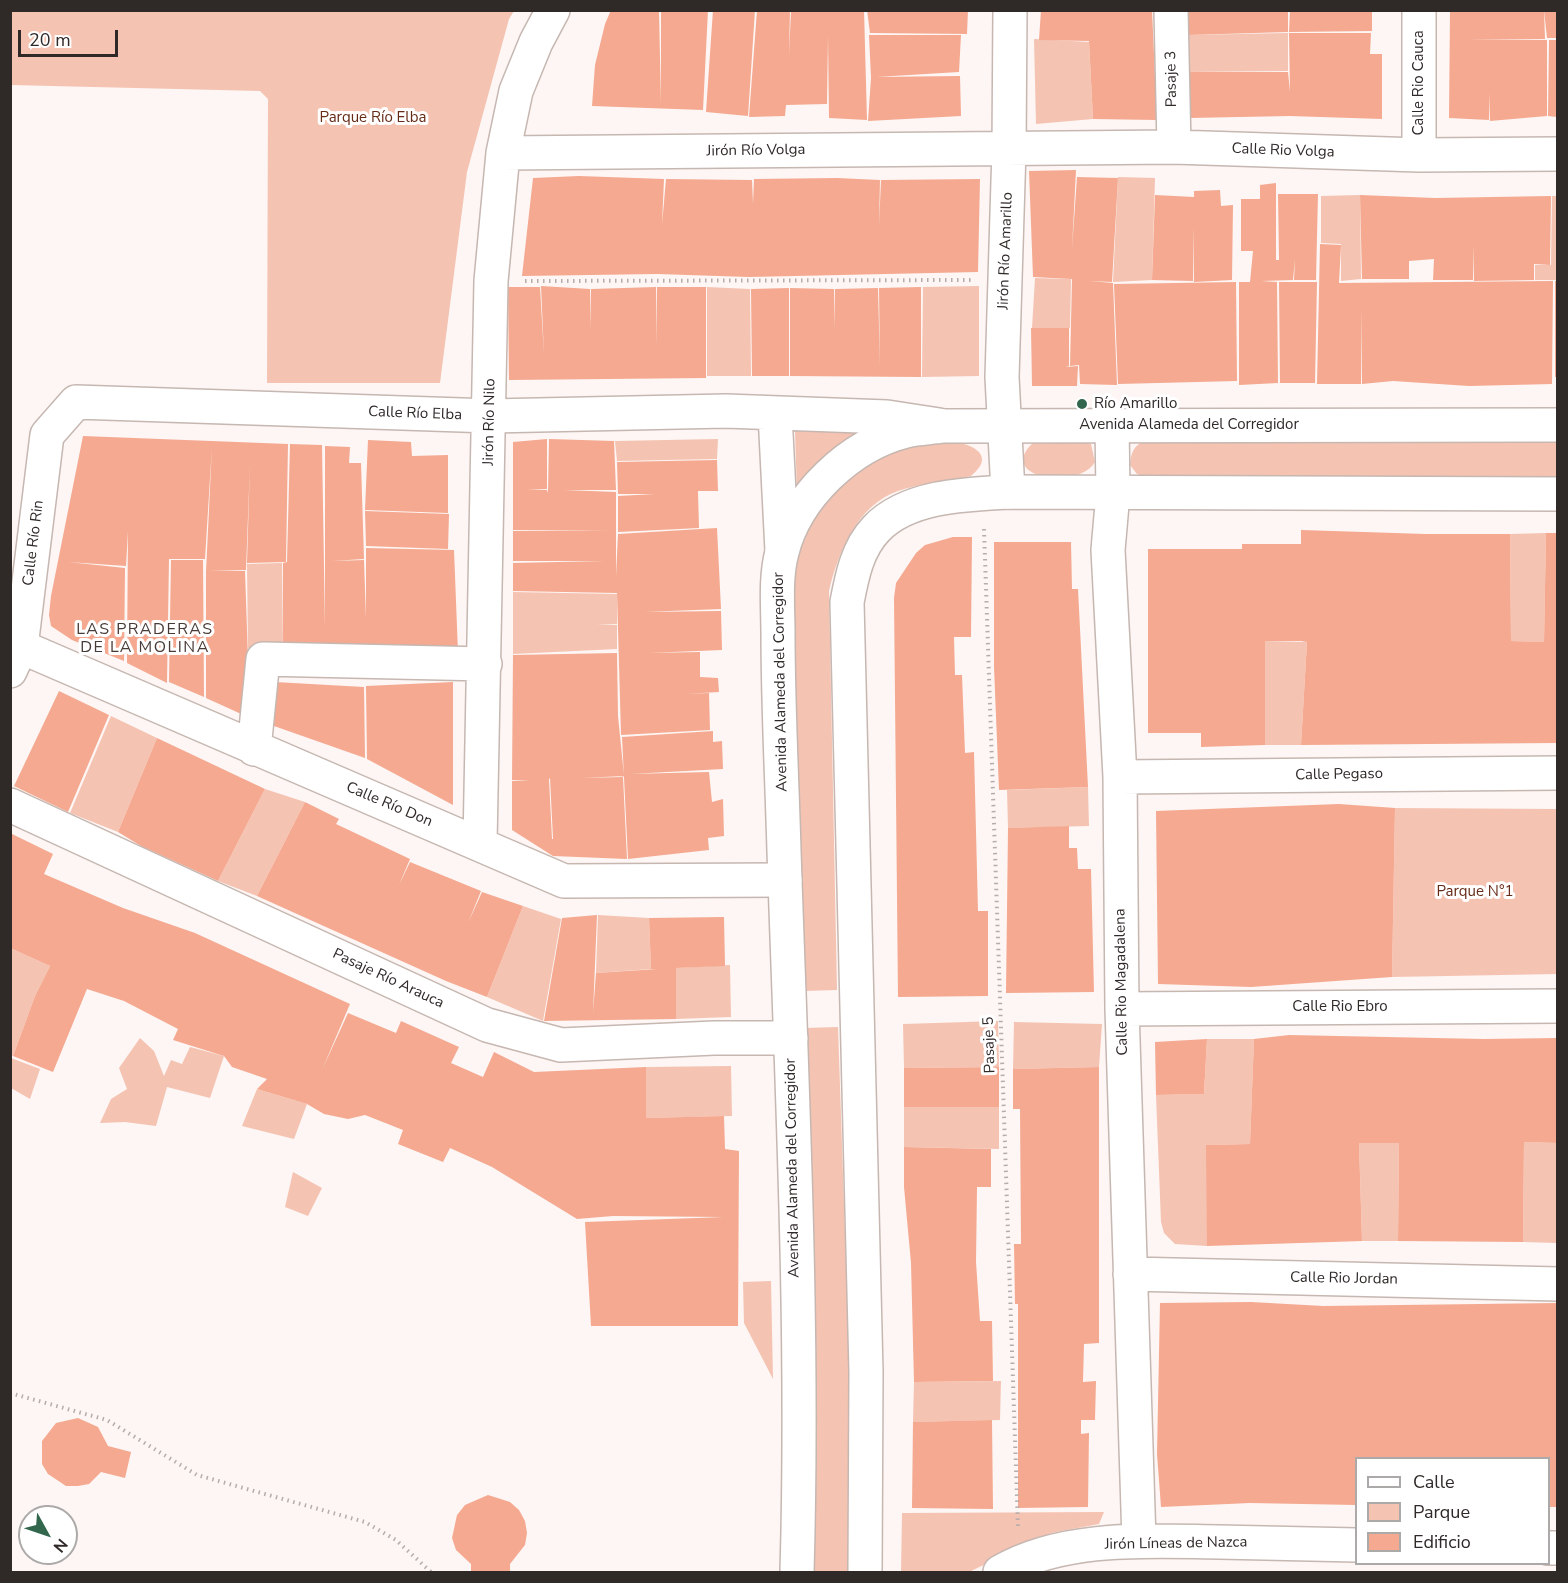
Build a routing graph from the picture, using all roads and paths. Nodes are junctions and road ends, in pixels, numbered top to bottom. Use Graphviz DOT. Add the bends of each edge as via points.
graph roads {
  1 [pos="553,10"];
  2 [pos="1010,10"];
  3 [pos="1171,10"];
  4 [pos="1419,10"];
  5 [pos="1174,147"];
  6 [pos="1009,149"];
  7 [pos="503,153"];
  8 [pos="1557,154"];
  9 [pos="1419,155"];
  10 [pos="1004,280"];
  11 [pos="491,281"];
  12 [pos="775,414"];
  13 [pos="491,416"];
  14 [pos="62,418"];
  15 [pos="1003,424"];
  16 [pos="1112,424"];
  17 [pos="1557,425"];
  18 [pos="942,426"];
  19 [pos="1008,492"];
  20 [pos="1113,493"];
  21 [pos="1557,494"];
  22 [pos="984,529"];
  23 [pos="782,551"];
  24 [pos="14,653"];
  25 [pos="485,664"];
  26 [pos="254,749"];
  27 [pos="1557,773"];
  28 [pos="1120,777"];
  29 [pos="10,805"];
  30 [pos="480,843"];
  31 [pos="785,880"];
  32 [pos="1557,1006"];
  33 [pos="1122,1009"];
  34 [pos="791,1038"];
  35 [pos="1130,1274"];
  36 [pos="1557,1284"];
  37 [pos="10,1393"];
  38 [pos="1139,1541"];
  39 [pos="1355,1545"];
  40 [pos="1010,1567"];
  41 [pos="431,1572"];
  42 [pos="797,1572"];
  43 [pos="865,1572"];
  1 -- 7 [label="street, Jirón Río Nilo" via="516,92"];
  2 -- 6 [label="street, Jirón Río Amarillo"];
  3 -- 5 [label="street, Pasaje 3"];
  4 -- 9 [label="street, Calle Rio Cauca"];
  5 -- 6 [label="street, Calle Rio Volga"];
  5 -- 9 [label="street, Calle Rio Volga"];
  6 -- 7 [label="street, Jirón Río Volga"];
  6 -- 10 [label="street, Jirón Río Amarillo"];
  7 -- 11 [label="street, Jirón Río Nilo"];
  8 -- 9 [label="street, Calle Rio Volga"];
  10 -- 11 [label="path"];
  10 -- 15 [label="street, Jirón Río Amarillo"];
  11 -- 13 [label="street, Jirón Río Nilo"];
  12 -- 13 [label="street, Calle Río Elba" via="701,411"];
  12 -- 18 [label="street, Calle Río Elba" via="887,417"];
  12 -- 23 [label="street"];
  13 -- 14 [label="street, Calle Río Elba" via="76,402"];
  13 -- 25 [label="street, Jirón Río Nilo"];
  14 -- 24 [label="street, Calle Río Rin" via="47,435"];
  15 -- 16 [label="street, Avenida Alameda del Corregidor"];
  15 -- 18 [label="street, Avenida Alameda del Corregidor"];
  15 -- 19 [label="street, Jirón Río Amarillo"];
  16 -- 17 [label="street, Avenida Alameda del Corregidor"];
  16 -- 20 [label="street, Calle Rio Magadalena"];
  18 -- 23 [label="street, Avenida Alameda del Corregidor" via="904,431 840,464 813,493"];
  19 -- 20 [label="street"];
  19 -- 43 [label="street" via="928,502 898,513 876,529 861,550 847,602 866,1372"];
  20 -- 21 [label="street"];
  20 -- 28 [label="street, Calle Rio Magadalena" via="1108,550"];
  22 -- 40 [label="path, Pasaje 5"];
  23 -- 31 [label="street, Avenida Alameda del Corregidor" via="778,659"];
  24 -- 26 [label="street, Calle Río Don"];
  25 -- 26 [label="street" via="263,658"];
  25 -- 30 [label="street, Jirón Río Nilo"];
  26 -- 30 [label="street, Calle Río Don"];
  27 -- 28 [label="street, Calle Pegaso"];
  28 -- 33 [label="street, Calle Rio Magadalena"];
  29 -- 34 [label="street, Pasaje Río Arauca" via="487,1025 561,1045"];
  30 -- 31 [label="street, Calle Río Don" via="564,881"];
  31 -- 34 [label="street, Avenida Alameda del Corregidor"];
  32 -- 33 [label="street, Calle Rio Ebro"];
  33 -- 35 [label="street, Calle Rio Magadalena"];
  34 -- 42 [label="street, Avenida Alameda del Corregidor" via="800,1478"];
  35 -- 36 [label="street, Calle Rio Jordan"];
  35 -- 38 [label="street, Calle Rio Magadalena"];
  37 -- 41 [label="path" via="107,1419 197,1474 365,1522 396,1540"];
  38 -- 39 [label="street, Jirón Líneas de Nazca"];
  38 -- 40 [label="street, Jirón Líneas de Nazca" via="1082,1546"];
}
